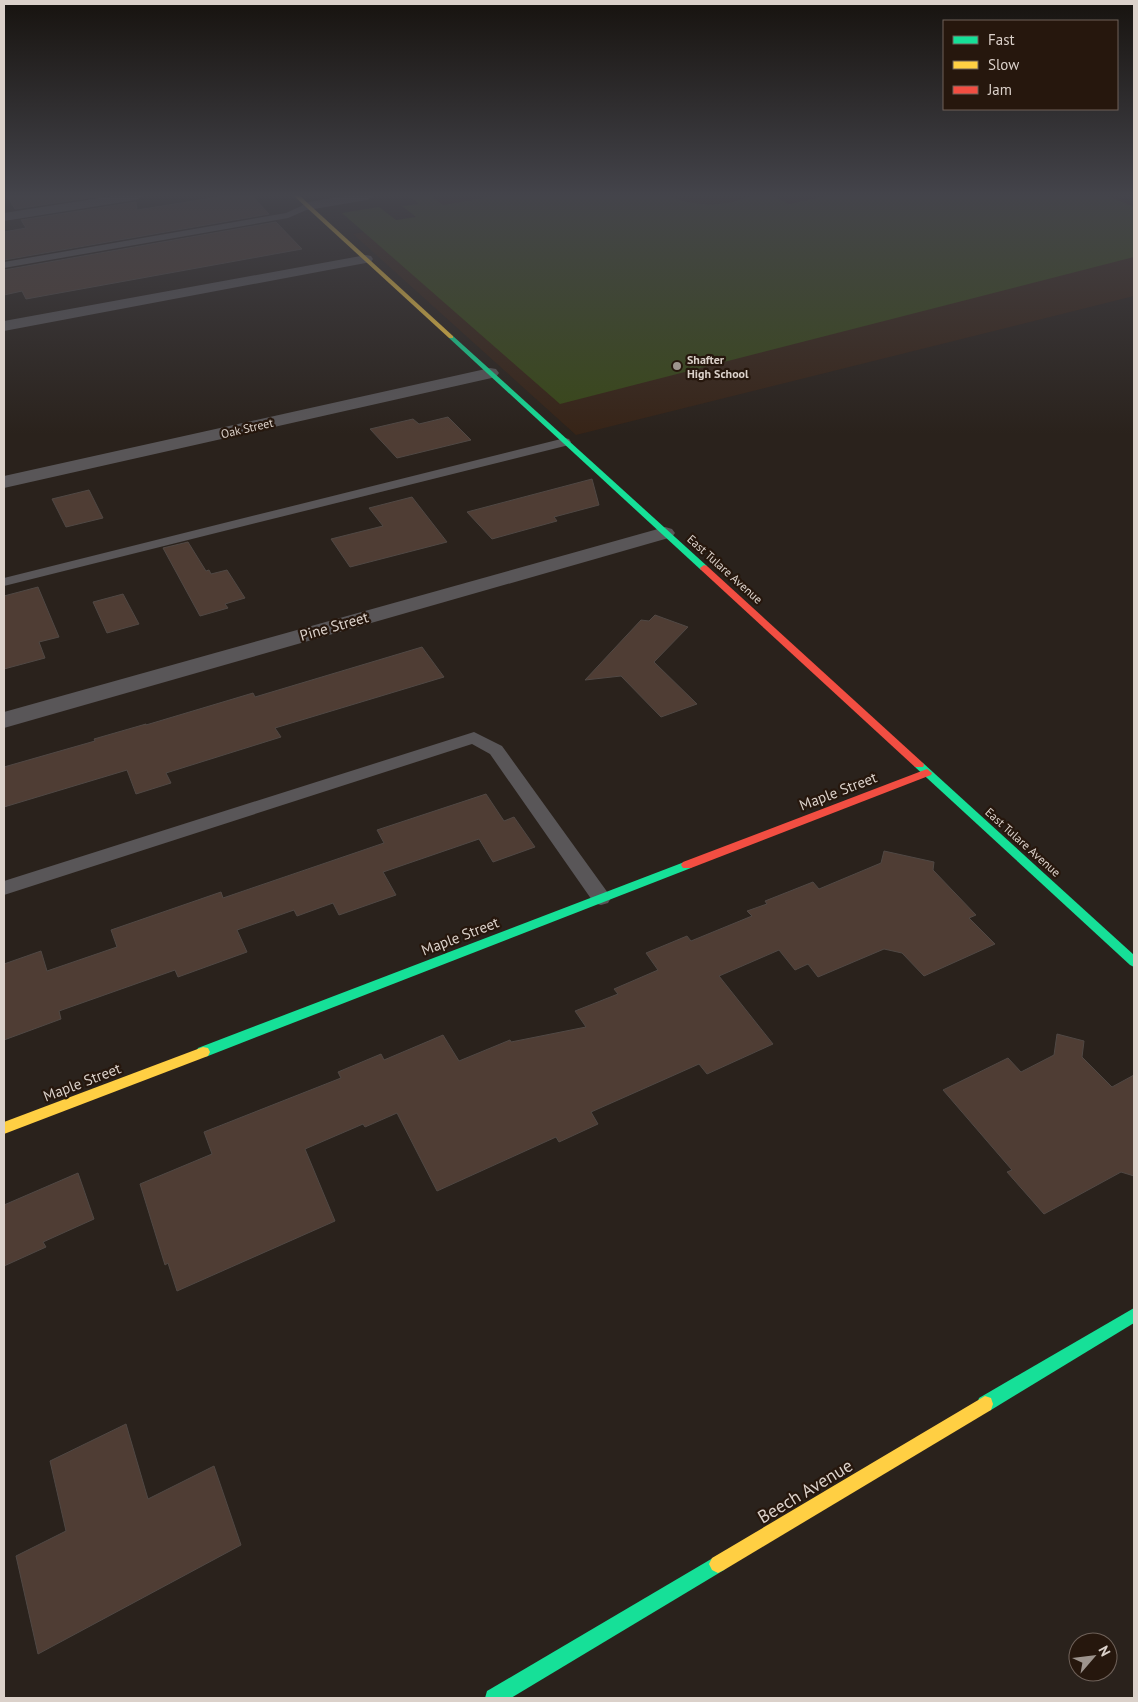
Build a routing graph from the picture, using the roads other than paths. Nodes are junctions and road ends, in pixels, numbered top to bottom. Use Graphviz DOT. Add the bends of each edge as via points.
graph roads {
  1 [pos="277,275"];
  2 [pos="384,275"];
  3 [pos="4,326"];
  4 [pos="490,373"];
  5 [pos="565,442"];
  6 [pos="4,482"];
  7 [pos="665,533"];
  8 [pos="4,582"];
  9 [pos="4,720"];
  10 [pos="927,773"];
  11 [pos="4,888"];
  12 [pos="601,898"];
  13 [pos="1134,962"];
  14 [pos="4,1128"];
  15 [pos="1134,1315"];
  16 [pos="494,1698"];
  1 -- 3 [label="street"];
  2 -- 4 [label="street, East Tulare Avenue"];
  4 -- 5 [label="street, East Tulare Avenue"];
  4 -- 6 [label="street, Oak Street"];
  5 -- 7 [label="street, East Tulare Avenue"];
  5 -- 8 [label="lane"];
  7 -- 9 [label="street, Pine Street"];
  7 -- 10 [label="street, East Tulare Avenue"];
  10 -- 12 [label="street, Maple Street"];
  10 -- 13 [label="street, East Tulare Avenue"];
  11 -- 12 [label="lane" via="474,738 496,750"];
  12 -- 14 [label="street, Maple Street"];
  15 -- 16 [label="street, Beech Avenue"];
}
